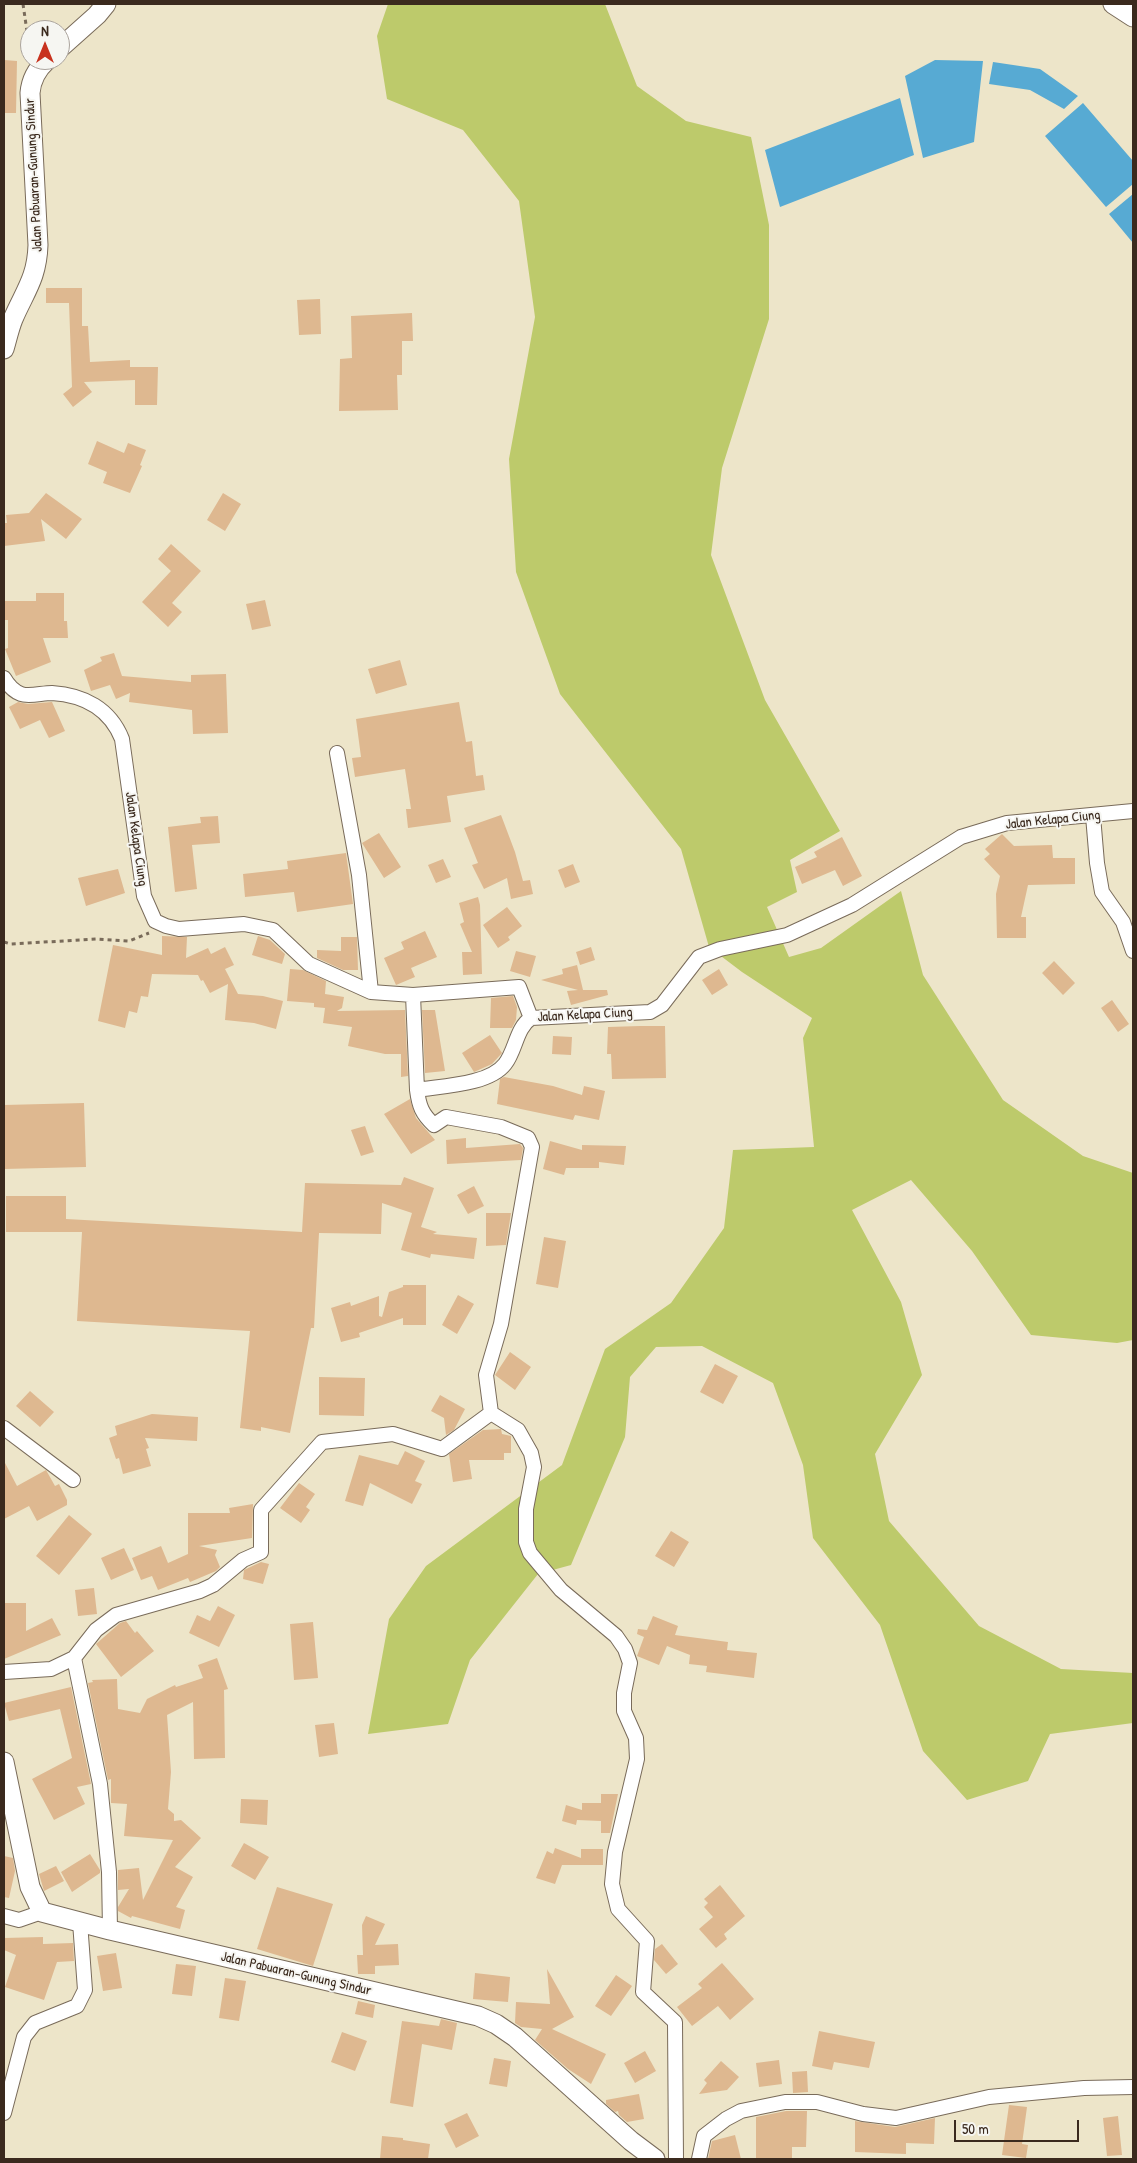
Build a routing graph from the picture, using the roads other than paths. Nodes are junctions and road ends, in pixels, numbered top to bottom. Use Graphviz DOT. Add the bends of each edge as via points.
graph roads {
  1 [pos="106,4"];
  2 [pos="1113,4"];
  3 [pos="1133,17"];
  4 [pos="70,39"];
  5 [pos="38,70"];
  6 [pos="4,350"];
  7 [pos="4,678"];
  8 [pos="338,753"];
  9 [pos="1133,811"];
  10 [pos="1093,816"];
  11 [pos="1133,951"];
  12 [pos="371,992"];
  13 [pos="412,995"];
  14 [pos="531,1018"];
  15 [pos="417,1090"];
  16 [pos="491,1413"];
  17 [pos="4,1428"];
  18 [pos="73,1480"];
  19 [pos="74,1658"];
  20 [pos="4,1672"];
  21 [pos="4,1762"];
  22 [pos="42,1912"];
  23 [pos="4,1916"];
  24 [pos="80,1922"];
  25 [pos="110,1930"];
  26 [pos="1133,2087"];
  27 [pos="4,2113"];
  28 [pos="655,2159"];
  29 [pos="676,2159"];
  30 [pos="699,2159"];
  1 -- 4 [label="street"];
  2 -- 3 [label="street"];
  5 -- 6 [label="street, Jalan Pabuaran–Gunung Sindur" via="30,93 37,264 32,282 13,319"];
  7 -- 12 [label="street, Jalan Kelapa Ciung" via="9,687 22,694 52,693 80,698 116,723 122,739 144,896 155,921 179,928 244,924 274,930 309,964"];
  8 -- 12 [label="street" via="359,875"];
  9 -- 10 [label="street, Jalan Kelapa Ciung"];
  10 -- 11 [label="street" via="1102,892 1123,922"];
  10 -- 14 [label="street, Jalan Kelapa Ciung" via="1007,824 961,837 852,905 820,920 787,935 720,949 699,957 662,1005 650,1012"];
  12 -- 13 [label="street"];
  13 -- 14 [label="street" via="519,987"];
  13 -- 15 [label="street"];
  14 -- 15 [label="street, Jalan Kelapa Ciung" via="524,1023 505,1064 495,1073 483,1079"];
  15 -- 16 [label="street" via="420,1107 434,1125 446,1117 501,1127 528,1138 532,1147 501,1324 486,1375"];
  16 -- 19 [label="street" via="442,1449 393,1434 322,1442 260,1510 260,1552 243,1560 200,1591 116,1615 96,1630"];
  16 -- 29 [label="street" via="518,1430 531,1453 534,1467 526,1509 526,1542 530,1553 561,1590 616,1636 630,1663 624,1711 636,1738 637,1759 615,1852 612,1884 618,1909 647,1941 643,1992 675,2022"];
  17 -- 18 [label="street"];
  19 -- 20 [label="street" via="51,1669"];
  19 -- 25 [label="street" via="100,1784"];
  21 -- 22 [label="street" via="30,1886"];
  22 -- 23 [label="street" via="19,1920"];
  22 -- 24 [label="street, Jalan Pabuaran–Gunung Sindur"];
  24 -- 25 [label="street, Jalan Pabuaran–Gunung Sindur"];
  24 -- 27 [label="street" via="85,1990 77,2006 35,2023 24,2037"];
  25 -- 28 [label="street, Jalan Pabuaran–Gunung Sindur" via="478,2016 515,2037"];
  26 -- 30 [label="street" via="988,2097 896,2118 863,2114 817,2102 785,2102 741,2111 726,2119 704,2136"];
}
